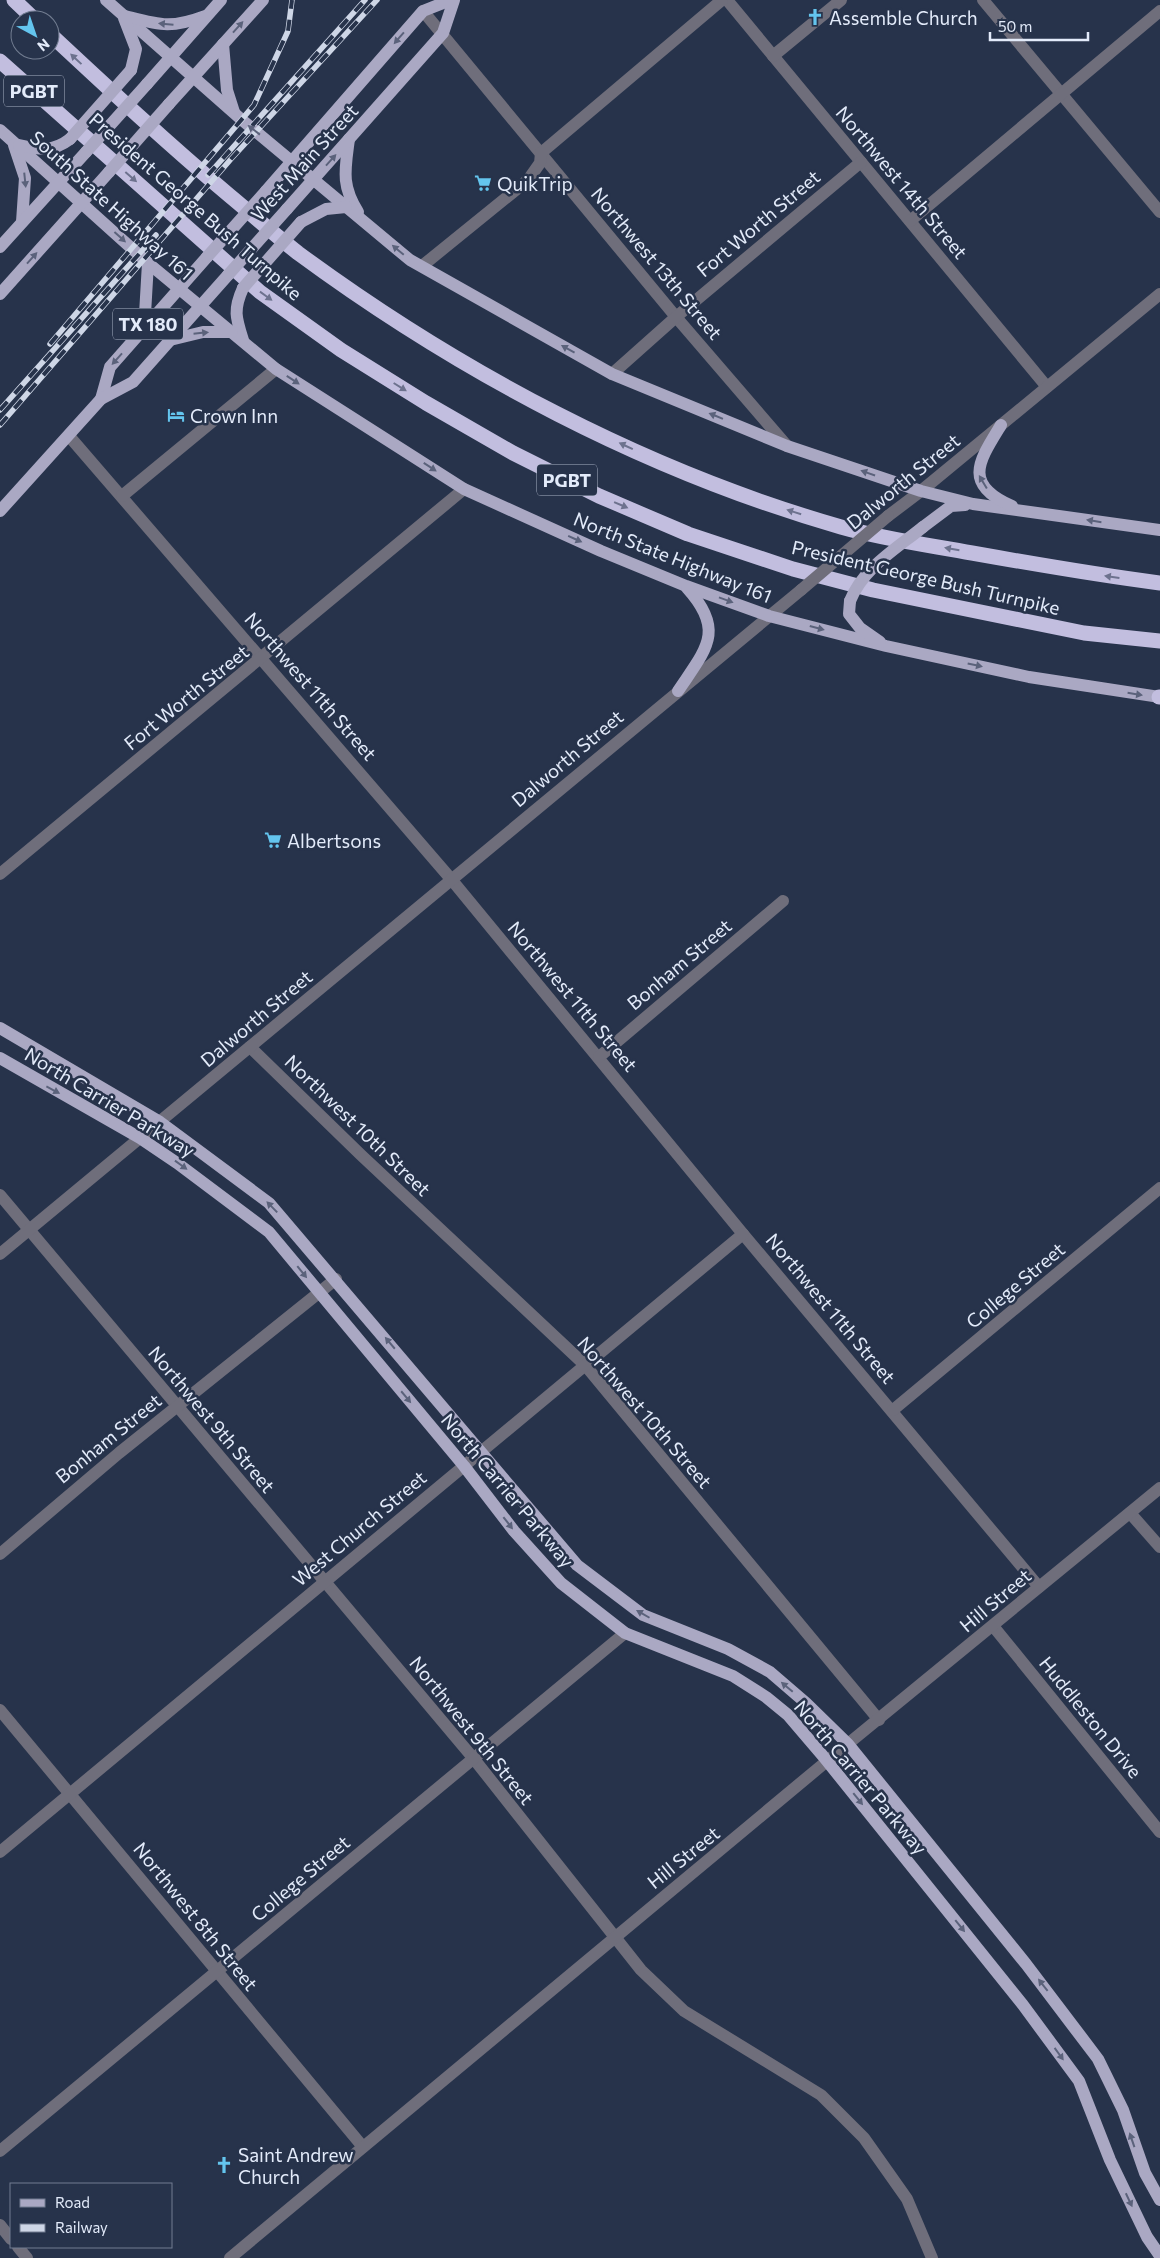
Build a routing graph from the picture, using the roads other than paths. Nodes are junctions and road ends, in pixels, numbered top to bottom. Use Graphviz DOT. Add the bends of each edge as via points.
graph roads {
  1 [pos="14,0"];
  2 [pos="106,0"];
  3 [pos="221,0"];
  4 [pos="263,0"];
  5 [pos="453,0"];
  6 [pos="722,0"];
  7 [pos="727,0"];
  8 [pos="841,0"];
  9 [pos="984,0"];
  10 [pos="24,10"];
  11 [pos="423,11"];
  12 [pos="1160,11"];
  13 [pos="123,15"];
  14 [pos="208,15"];
  15 [pos="443,33"];
  16 [pos="60,43"];
  17 [pos="223,44"];
  18 [pos="773,56"];
  19 [pos="170,57"];
  20 [pos="0,61"];
  21 [pos="193,76"];
  22 [pos="1062,94"];
  23 [pos="234,112"];
  24 [pos="0,130"];
  25 [pos="349,139"];
  26 [pos="14,142"];
  27 [pos="541,153"];
  28 [pos="292,161"];
  29 [pos="861,162"];
  30 [pos="313,179"];
  31 [pos="58,182"];
  32 [pos="81,202"];
  33 [pos="346,207"];
  34 [pos="1160,212"];
  35 [pos="910,221"];
  36 [pos="22,222"];
  37 [pos="365,222"];
  38 [pos="0,247"];
  39 [pos="148,263"];
  40 [pos="422,266"];
  41 [pos="179,290"];
  42 [pos="0,294"];
  43 [pos="1160,294"];
  44 [pos="200,307"];
  45 [pos="676,317"];
  46 [pos="232,332"];
  47 [pos="170,340"];
  48 [pos="243,340"];
  49 [pos="132,343"];
  50 [pos="276,369"];
  51 [pos="612,374"];
  52 [pos="1047,387"];
  53 [pos="101,399"];
  54 [pos="1001,425"];
  55 [pos="69,436"];
  56 [pos="787,446"];
  57 [pos="464,489"];
  58 [pos="921,492"];
  59 [pos="122,496"];
  60 [pos="973,504"];
  61 [pos="1021,510"];
  62 [pos="0,511"];
  63 [pos="1160,530"];
  64 [pos="1160,583"];
  65 [pos="686,586"];
  66 [pos="770,616"];
  67 [pos="1160,641"];
  68 [pos="886,646"];
  69 [pos="263,658"];
  70 [pos="678,691"];
  71 [pos="1160,697"];
  72 [pos="0,874"];
  73 [pos="451,879"];
  74 [pos="783,901"];
  75 [pos="0,1028"];
  76 [pos="250,1047"];
  77 [pos="599,1057"];
  78 [pos="0,1058"];
  79 [pos="160,1122"];
  80 [pos="140,1138"];
  81 [pos="1160,1188"];
  82 [pos="0,1195"];
  83 [pos="30,1230"];
  84 [pos="743,1234"];
  85 [pos="0,1254"];
  86 [pos="336,1279"];
  87 [pos="318,1292"];
  88 [pos="585,1365"];
  89 [pos="177,1406"];
  90 [pos="893,1410"];
  91 [pos="481,1452"];
  92 [pos="464,1466"];
  93 [pos="1160,1488"];
  94 [pos="1130,1513"];
  95 [pos="1160,1547"];
  96 [pos="0,1554"];
  97 [pos="324,1582"];
  98 [pos="1040,1587"];
  99 [pos="993,1626"];
  100 [pos="625,1633"];
  101 [pos="0,1710"];
  102 [pos="879,1720"];
  103 [pos="848,1744"];
  104 [pos="474,1758"];
  105 [pos="827,1761"];
  106 [pos="71,1794"];
  107 [pos="1160,1832"];
  108 [pos="0,1852"];
  109 [pos="614,1938"];
  110 [pos="217,1971"];
  111 [pos="363,2148"];
  112 [pos="0,2151"];
  113 [pos="1160,2200"];
  114 [pos="0,2225"];
  115 [pos="10,2237"];
  116 [pos="19,2248"];
  117 [pos="1160,2256"];
  118 [pos="27,2258"];
  119 [pos="230,2258"];
  120 [pos="932,2258"];
  1 -- 10 [label="highway"];
  2 -- 13 [label="main road"];
  3 -- 14 [label="main road"];
  17 -- 4 [label="main road, one-way"];
  5 -- 11 [label="main road, West Main Street / TX 180"];
  5 -- 15 [label="main road, West Main Street / TX 180"];
  6 -- 27 [label="street"];
  7 -- 18 [label="street, Northwest 14th Street"];
  8 -- 18 [label="street"];
  9 -- 22 [label="street"];
  11 -- 15 [label="street, Northwest 13th Street"];
  11 -- 28 [label="main road, West Main Street / TX 180, one-way"];
  12 -- 22 [label="street"];
  14 -- 13 [label="main road, one-way" via="169,26"];
  13 -- 19 [label="main road"];
  13 -- 26 [label="main road, bridge" via="136,49 131,70 59,148 43,151"];
  14 -- 19 [label="main road"];
  15 -- 25 [label="main road, West Main Street / TX 180"];
  15 -- 27 [label="street, Northwest 13th Street"];
  64 -- 16 [label="highway, President George Bush Turnpike / PGBT, one-way" via="930,546 844,528 738,494 540,405 374,306 296,251 192,164"];
  17 -- 21 [label="main road"];
  17 -- 23 [label="main road" via="227,90"];
  18 -- 29 [label="street, Northwest 14th Street"];
  19 -- 21 [label="main road"];
  19 -- 31 [label="main road, bridge"];
  20 -- 67 [label="highway, President George Bush Turnpike / PGBT, one-way" via="260,292 349,355 513,453 599,496 688,534 793,569 873,590 1084,633"];
  21 -- 23 [label="main road"];
  21 -- 32 [label="main road, bridge"];
  22 -- 34 [label="street"];
  22 -- 35 [label="street"];
  28 -- 23 [label="main road, one-way"];
  24 -- 26 [label="main road, South State Highway 161"];
  30 -- 25 [label="main road, West Main Street / TX 180, one-way"];
  25 -- 37 [label="main road" via="345,167 348,195"];
  26 -- 31 [label="main road, South State Highway 161"];
  26 -- 36 [label="main road, one-way" via="26,178"];
  27 -- 40 [label="street" via="537,168 528,180"];
  27 -- 45 [label="street, Northwest 13th Street"];
  28 -- 30 [label="main road"];
  28 -- 41 [label="main road, West Main Street / TX 180, bridge"];
  29 -- 35 [label="street, Northwest 14th Street"];
  29 -- 45 [label="street, Fort Worth Street"];
  30 -- 33 [label="main road"];
  30 -- 44 [label="main road, West Main Street / TX 180, bridge"];
  31 -- 32 [label="main road, South State Highway 161"];
  31 -- 36 [label="main road"];
  32 -- 39 [label="main road, South State Highway 161, one-way"];
  42 -- 32 [label="main road, one-way"];
  33 -- 37 [label="main road"];
  33 -- 48 [label="main road, bridge" via="326,209 302,222 243,288 236,304 236,319"];
  35 -- 52 [label="street, Northwest 14th Street"];
  36 -- 38 [label="main road"];
  40 -- 37 [label="main road, one-way" via="410,260"];
  39 -- 41 [label="main road, South State Highway 161"];
  39 -- 49 [label="main road" via="145,314"];
  51 -- 40 [label="main road, one-way"];
  41 -- 44 [label="main road, South State Highway 161"];
  41 -- 49 [label="main road, West Main Street / TX 180"];
  43 -- 52 [label="street, Dalworth Street"];
  44 -- 46 [label="main road, North State Highway 161"];
  44 -- 47 [label="main road, West Main Street / TX 180"];
  45 -- 51 [label="street, Fort Worth Street"];
  45 -- 56 [label="street, Northwest 13th Street"];
  47 -- 46 [label="main road, one-way" via="203,332"];
  46 -- 48 [label="main road, North State Highway 161"];
  47 -- 53 [label="main road, West Main Street / TX 180" via="133,382"];
  48 -- 50 [label="main road, North State Highway 161"];
  49 -- 53 [label="main road, West Main Street / TX 180, one-way" via="110,367"];
  50 -- 57 [label="main road, North State Highway 161, one-way"];
  50 -- 59 [label="street"];
  56 -- 51 [label="main road, one-way"];
  52 -- 54 [label="street, Dalworth Street"];
  53 -- 55 [label="main road, West Main Street / TX 180"];
  54 -- 58 [label="street, Dalworth Street"];
  61 -- 54 [label="main road, one-way" via="999,500 982,483 979,474 979,464"];
  55 -- 59 [label="street, Northwest 11th Street"];
  55 -- 62 [label="main road, West Main Street / TX 180"];
  58 -- 56 [label="main road, one-way"];
  57 -- 65 [label="main road, North State Highway 161, one-way"];
  57 -- 69 [label="street, Fort Worth Street"];
  58 -- 60 [label="main road"];
  58 -- 66 [label="street, Dalworth Street, bridge"];
  59 -- 69 [label="street, Northwest 11th Street"];
  60 -- 61 [label="main road"];
  60 -- 68 [label="main road, bridge" via="952,506 856,585 849,614 860,628"];
  63 -- 61 [label="main road, one-way"];
  65 -- 66 [label="main road, North State Highway 161, one-way"];
  65 -- 70 [label="main road" via="701,603 709,620 710,635 701,656"];
  66 -- 68 [label="main road, North State Highway 161, one-way"];
  66 -- 70 [label="street, Dalworth Street"];
  68 -- 71 [label="main road, North State Highway 161, one-way" via="1029,677"];
  69 -- 72 [label="street, Fort Worth Street"];
  69 -- 73 [label="street, Northwest 11th Street"];
  70 -- 73 [label="street, Dalworth Street"];
  73 -- 76 [label="street, Dalworth Street"];
  73 -- 77 [label="street, Northwest 11th Street"];
  74 -- 77 [label="street, Bonham Street"];
  75 -- 79 [label="main road, North Carrier Parkway"];
  76 -- 79 [label="street, Dalworth Street"];
  76 -- 88 [label="street, Northwest 10th Street"];
  77 -- 84 [label="street, Northwest 11th Street"];
  78 -- 80 [label="main road, North Carrier Parkway, one-way"];
  79 -- 80 [label="street, Dalworth Street"];
  86 -- 79 [label="main road, North Carrier Parkway, one-way" via="269,1203"];
  80 -- 83 [label="street, Dalworth Street"];
  80 -- 87 [label="main road, North Carrier Parkway, one-way" via="269,1232"];
  81 -- 90 [label="street, College Street"];
  82 -- 83 [label="street, Northwest 9th Street"];
  83 -- 85 [label="street, Dalworth Street"];
  83 -- 89 [label="street, Northwest 9th Street"];
  84 -- 88 [label="street, West Church Street"];
  84 -- 90 [label="street, Northwest 11th Street"];
  86 -- 87 [label="street, Bonham Street"];
  91 -- 86 [label="main road, North Carrier Parkway, one-way"];
  87 -- 89 [label="street, Bonham Street"];
  87 -- 92 [label="main road, North Carrier Parkway, one-way"];
  88 -- 91 [label="street, West Church Street"];
  88 -- 102 [label="street, Northwest 10th Street"];
  89 -- 96 [label="street, Bonham Street"];
  89 -- 97 [label="street, Northwest 9th Street"];
  90 -- 98 [label="street, Northwest 11th Street"];
  91 -- 92 [label="street, West Church Street"];
  103 -- 91 [label="main road, North Carrier Parkway, one-way" via="770,1672 728,1649 643,1615 577,1565"];
  92 -- 97 [label="street, West Church Street"];
  92 -- 100 [label="main road, North Carrier Parkway, one-way" via="514,1531 561,1583"];
  93 -- 94 [label="street, Hill Street"];
  94 -- 95 [label="street"];
  94 -- 98 [label="street, Hill Street"];
  97 -- 104 [label="street, Northwest 9th Street"];
  97 -- 106 [label="street, West Church Street"];
  98 -- 99 [label="street, Hill Street"];
  99 -- 102 [label="street, Hill Street"];
  99 -- 107 [label="street, Huddleston Drive"];
  100 -- 104 [label="street, College Street"];
  100 -- 105 [label="main road, North Carrier Parkway" via="733,1676 766,1696 788,1715"];
  101 -- 106 [label="street, Northwest 8th Street"];
  102 -- 103 [label="street, Hill Street"];
  103 -- 105 [label="street, Hill Street"];
  113 -- 103 [label="main road, North Carrier Parkway, one-way" via="1145,2173 1123,2110 1098,2058"];
  104 -- 109 [label="street, Northwest 9th Street"];
  104 -- 110 [label="street, College Street"];
  105 -- 109 [label="street, Hill Street"];
  105 -- 117 [label="main road, North Carrier Parkway, one-way" via="1023,2005 1079,2081 1110,2160 1147,2237"];
  106 -- 108 [label="street, West Church Street"];
  106 -- 110 [label="street, Northwest 8th Street"];
  109 -- 111 [label="street, Hill Street"];
  109 -- 120 [label="street, Northwest 9th Street" via="684,2012 821,2095 864,2138 908,2199"];
  110 -- 111 [label="street, Northwest 8th Street"];
  110 -- 112 [label="street, College Street"];
  111 -- 119 [label="street, Hill Street"];
  114 -- 115 [label="street"];
  116 -- 118 [label="street"];
}
